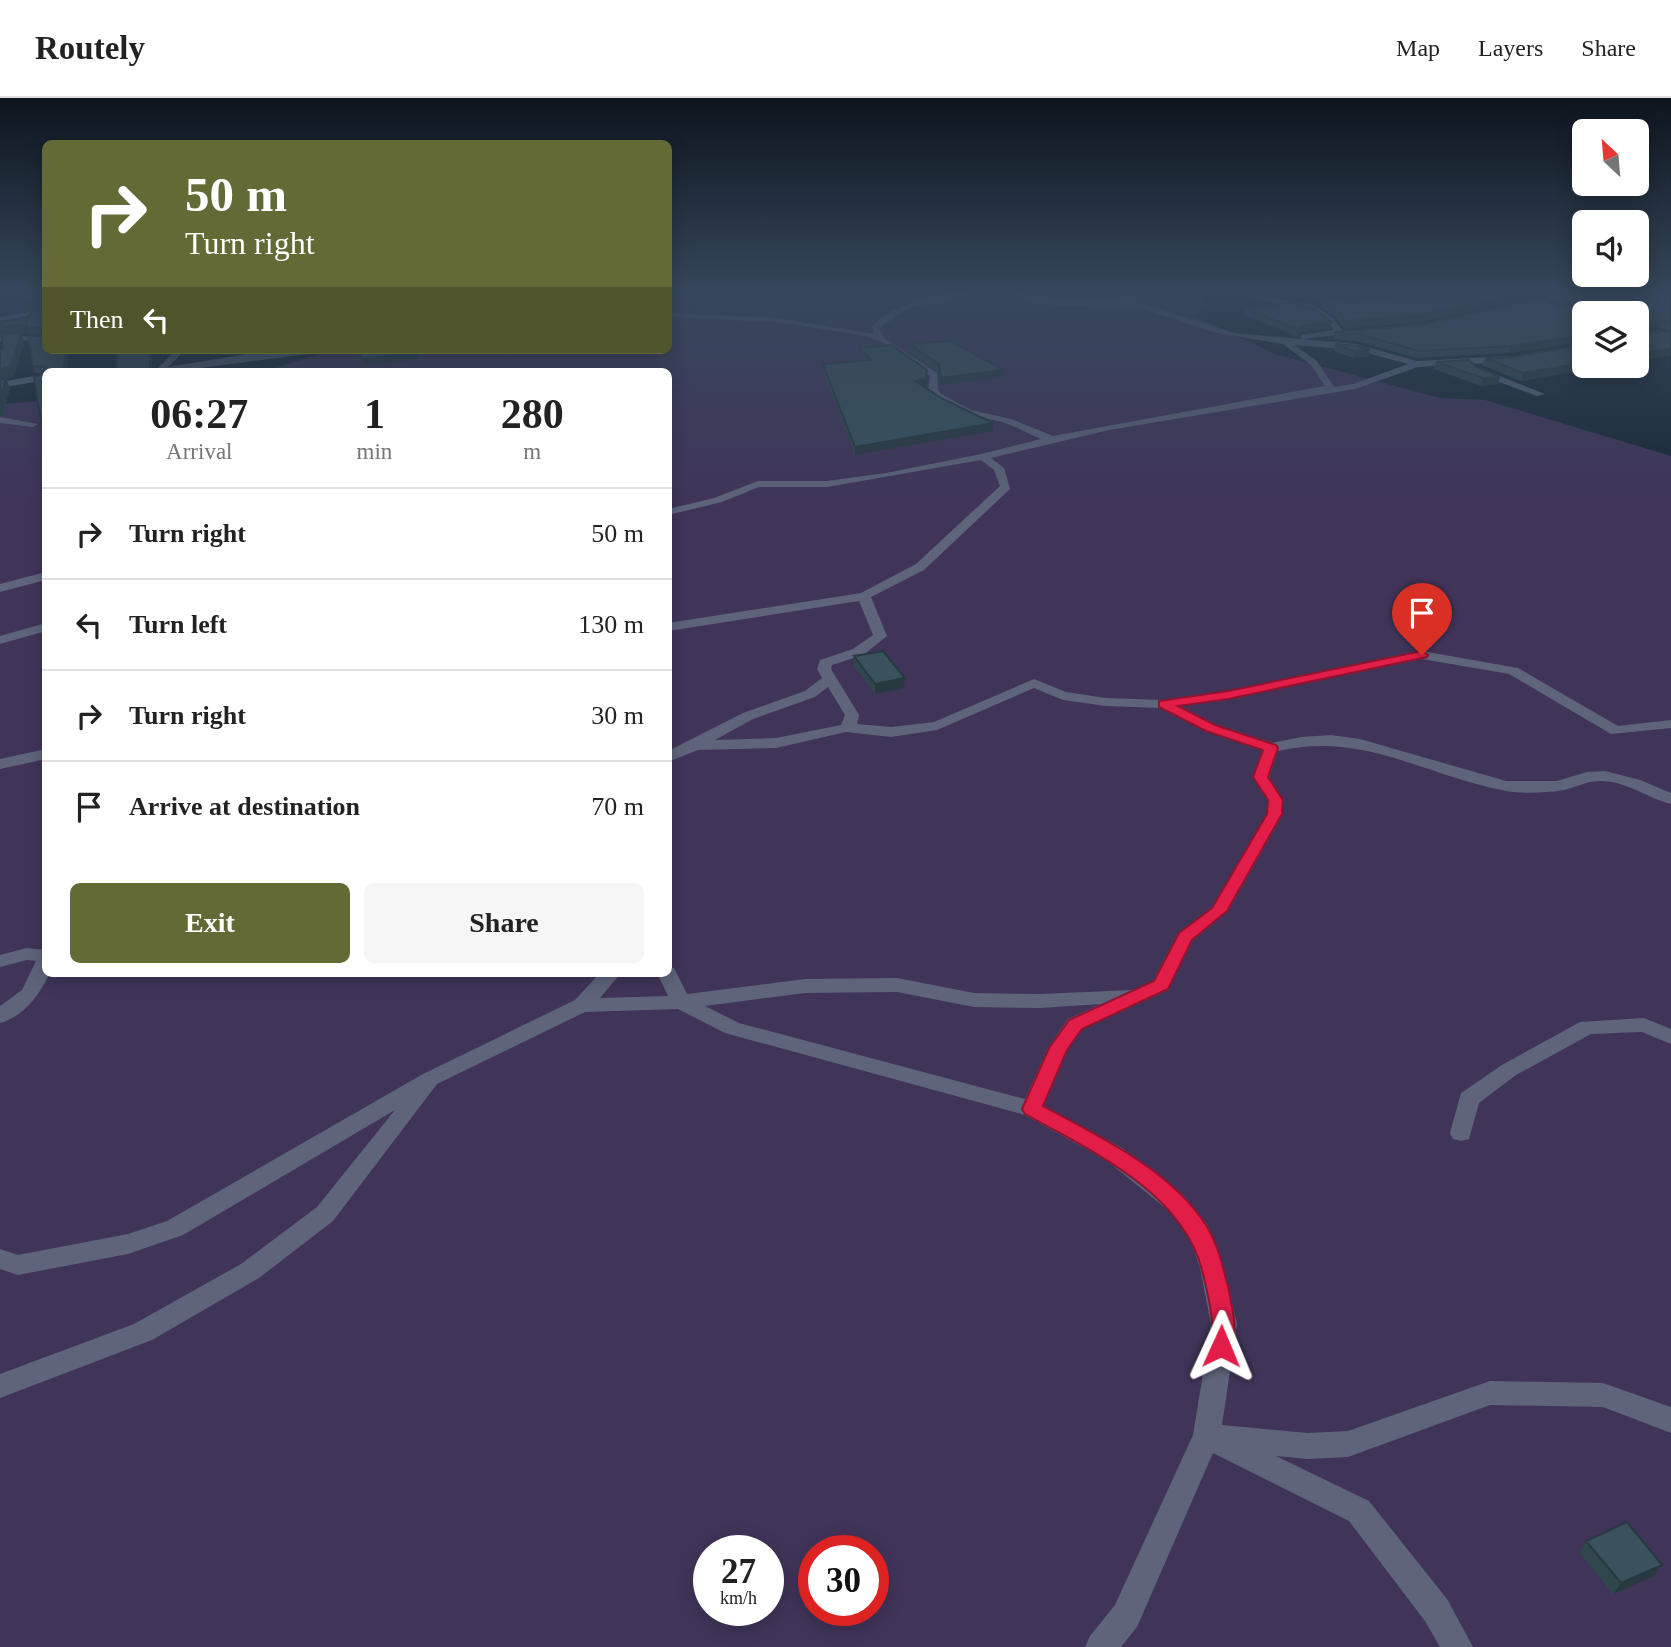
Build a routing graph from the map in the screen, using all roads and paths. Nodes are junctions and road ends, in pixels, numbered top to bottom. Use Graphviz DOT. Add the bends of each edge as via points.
graph roads {
  1 [pos="920,365"];
  2 [pos="1316,365"];
  3 [pos="1413,365"];
  4 [pos="1474,365"];
  5 [pos="42,378"];
  6 [pos="0,386"];
  7 [pos="1324,391"];
  8 [pos="1540,394"];
  9 [pos="0,420"];
  10 [pos="33,425"];
  11 [pos="1053,440"];
  12 [pos="983,457"];
  13 [pos="672,511"];
  14 [pos="42,577"];
  15 [pos="0,588"];
  16 [pos="864,596"];
  17 [pos="672,626"];
  18 [pos="42,628"];
  19 [pos="0,640"];
  20 [pos="829,680"];
  21 [pos="1164,704"];
  22 [pos="1671,724"];
  23 [pos="846,729"];
  24 [pos="695,745"];
  25 [pos="672,746"];
  26 [pos="1271,748"];
  27 [pos="42,755"];
  28 [pos="672,755"];
  29 [pos="0,764"];
  30 [pos="1671,799"];
  31 [pos="42,956"];
  32 [pos="0,961"];
  33 [pos="42,969"];
  34 [pos="607,977"];
  35 [pos="669,977"];
  36 [pos="1130,996"];
  37 [pos="681,1002"];
  38 [pos="582,1005"];
  39 [pos="0,1016"];
  40 [pos="1671,1037"];
  41 [pos="430,1079"];
  42 [pos="1032,1109"];
  43 [pos="1461,1133"];
  44 [pos="0,1258"];
  45 [pos="0,1386"];
  46 [pos="1671,1420"];
  47 [pos="1207,1436"];
  48 [pos="1101,1647"];
  49 [pos="1457,1647"];
  1 -- 11 [label="street" via="934,375 933,390 938,396 968,412 1008,421"];
  2 -- 7 [label="street" via="1330,387"];
  3 -- 7 [label="street" via="1355,386"];
  4 -- 8 [label="street"];
  5 -- 6 [label="street"];
  7 -- 11 [label="street"];
  9 -- 10 [label="street"];
  11 -- 12 [label="street"];
  12 -- 13 [label="street" via="827,484 758,484"];
  12 -- 16 [label="street" via="999,468 1006,487 920,567"];
  14 -- 15 [label="street"];
  16 -- 17 [label="street"];
  16 -- 20 [label="street" via="880,636 858,652 825,663"];
  18 -- 19 [label="street"];
  20 -- 23 [label="street" via="852,715"];
  20 -- 24 [label="street" via="810,694 748,716"];
  21 -- 22 [label="street" via="1422,655 1513,671 1616,731"];
  21 -- 23 [label="street" via="1063,696 1034,683 937,726 891,732"];
  21 -- 26 [label="street" via="1211,728"];
  23 -- 24 [label="street" via="776,743"];
  24 -- 25 [label="street"];
  24 -- 28 [label="street"];
  26 -- 30 [label="street" via="1295,740 1346,740 1378,745 1507,786 1563,785 1595,775 1638,784"];
  26 -- 36 [label="street" via="1261,777 1275,800 1275,814 1243,873 1219,911 1185,937 1161,985"];
  27 -- 29 [label="street"];
  31 -- 32 [label="street"];
  33 -- 39 [label="street" via="30,994"];
  34 -- 38 [label="street"];
  35 -- 37 [label="street"];
  36 -- 37 [label="street" via="974,1000 897,985 805,986"];
  36 -- 42 [label="street" via="1075,1024 1058,1048"];
  37 -- 38 [label="street"];
  37 -- 42 [label="street" via="732,1028"];
  38 -- 41 [label="street"];
  40 -- 43 [label="street" via="1644,1025 1587,1027 1509,1070 1469,1099"];
  41 -- 44 [label="street" via="175,1228 128,1244 59,1258 18,1265"];
  41 -- 45 [label="street" via="325,1214 250,1271 143,1332"];
  42 -- 47 [label="street" via="1114,1153 1176,1203 1199,1231 1224,1324"];
  46 -- 47 [label="street" via="1603,1395 1490,1393 1348,1444 1308,1446"];
  47 -- 48 [label="street" via="1126,1616"];
  47 -- 49 [label="street" via="1359,1511 1436,1609"];
}
